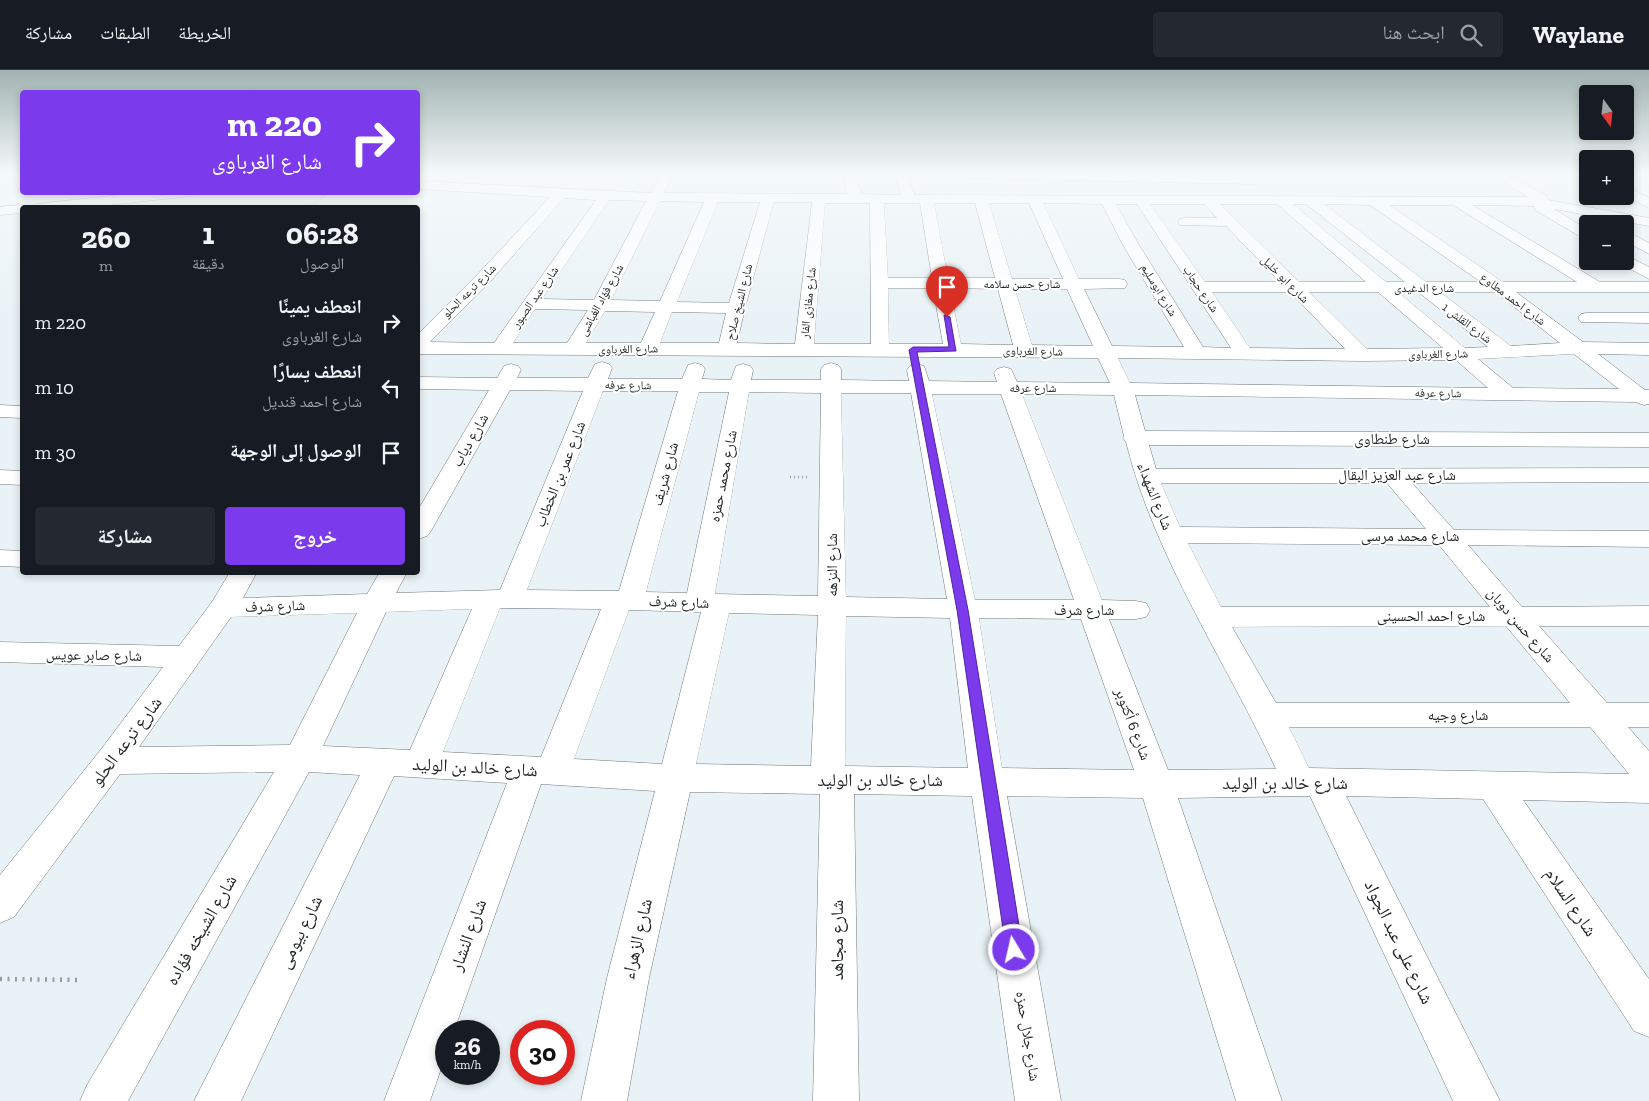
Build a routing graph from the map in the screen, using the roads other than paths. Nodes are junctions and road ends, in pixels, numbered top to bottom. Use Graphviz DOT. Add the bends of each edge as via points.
graph roads {
  1 [pos="534,222"];
  2 [pos="582,222"];
  3 [pos="643,222"];
  4 [pos="703,222"];
  5 [pos="761,222"];
  6 [pos="817,222"];
  7 [pos="878,222"];
  8 [pos="924,222"];
  9 [pos="988,222"];
  10 [pos="1041,222"];
  11 [pos="1115,222"];
  12 [pos="1161,222"];
  13 [pos="1230,222"];
  14 [pos="1306,222"];
  15 [pos="1337,222"];
  16 [pos="1405,222"];
  17 [pos="1492,222"];
  18 [pos="1566,222"];
  19 [pos="1579,231"];
  20 [pos="1634,240"];
  21 [pos="1649,249"];
  22 [pos="1634,265"];
  23 [pos="1649,274"];
  24 [pos="880,283"];
  25 [pos="940,284"];
  26 [pos="1005,284"];
  27 [pos="1074,284"];
  28 [pos="1119,284"];
  29 [pos="1595,286"];
  30 [pos="1199,287"];
  31 [pos="1293,287"];
  32 [pos="1499,287"];
  33 [pos="1649,287"];
  34 [pos="1382,288"];
  35 [pos="1420,288"];
  36 [pos="531,304"];
  37 [pos="600,305"];
  38 [pos="666,306"];
  39 [pos="736,308"];
  40 [pos="1587,318"];
  41 [pos="1649,318"];
  42 [pos="420,323"];
  43 [pos="437,324"];
  44 [pos="420,344"];
  45 [pos="420,346"];
  46 [pos="648,348"];
  47 [pos="702,348"];
  48 [pos="737,348"];
  49 [pos="804,348"];
  50 [pos="1578,348"];
  51 [pos="499,349"];
  52 [pos="523,349"];
  53 [pos="573,349"];
  54 [pos="611,349"];
  55 [pos="1649,349"];
  56 [pos="830,350"];
  57 [pos="880,350"];
  58 [pos="913,350"];
  59 [pos="953,350"];
  60 [pos="1010,351"];
  61 [pos="1507,352"];
  62 [pos="1105,353"];
  63 [pos="1197,353"];
  64 [pos="1245,354"];
  65 [pos="1461,354"];
  66 [pos="1362,355"];
  67 [pos="420,383"];
  68 [pos="503,383"];
  69 [pos="595,384"];
  70 [pos="689,385"];
  71 [pos="740,386"];
  72 [pos="832,386"];
  73 [pos="921,388"];
  74 [pos="1009,388"];
  75 [pos="1123,389"];
  76 [pos="1509,394"];
  77 [pos="1646,398"];
  78 [pos="0,411"];
  79 [pos="20,412"];
  80 [pos="1134,438"];
  81 [pos="1649,440"];
  82 [pos="1393,475"];
  83 [pos="1649,475"];
  84 [pos="1146,476"];
  85 [pos="0,477"];
  86 [pos="20,478"];
  87 [pos="420,528"];
  88 [pos="1171,535"];
  89 [pos="1445,536"];
  90 [pos="1649,539"];
  91 [pos="0,558"];
  92 [pos="20,559"];
  93 [pos="242,575"];
  94 [pos="392,575"];
  95 [pos="500,599"];
  96 [pos="624,600"];
  97 [pos="376,603"];
  98 [pos="708,604"];
  99 [pos="832,606"];
  100 [pos="223,608"];
  101 [pos="962,610"];
  102 [pos="1091,610"];
  103 [pos="1136,610"];
  104 [pos="1514,616"];
  105 [pos="1649,616"];
  106 [pos="1212,617"];
  107 [pos="0,652"];
  108 [pos="188,657"];
  109 [pos="1267,715"];
  110 [pos="1598,715"];
  111 [pos="1649,715"];
  112 [pos="300,758"];
  113 [pos="111,761"];
  114 [pos="402,763"];
  115 [pos="541,770"];
  116 [pos="1649,774"];
  117 [pos="675,778"];
  118 [pos="832,780"];
  119 [pos="987,781"];
  120 [pos="1310,782"];
  121 [pos="1156,784"];
  122 [pos="1494,787"];
  123 [pos="1649,789"];
  124 [pos="0,905"];
  125 [pos="1649,1016"];
  126 [pos="103,1101"];
  127 [pos="217,1101"];
  128 [pos="407,1101"];
  129 [pos="604,1101"];
  130 [pos="836,1101"];
  131 [pos="1038,1101"];
  132 [pos="1260,1101"];
  133 [pos="1477,1101"];
  1 -- 43 [label="street, شارع ترعه الحلو"];
  2 -- 36 [label="street, شارع عبد الصبور"];
  3 -- 37 [label="street, شارع فؤاد الغباشى"];
  4 -- 38 [label="street"];
  5 -- 39 [label="street, شارع الشيخ صلاح"];
  6 -- 49 [label="street, شارع مغازى الفار"];
  7 -- 24 [label="street"];
  8 -- 25 [label="street"];
  9 -- 26 [label="street, شارع 6 أكتوبر"];
  10 -- 27 [label="street, شارع الشهداء"];
  11 -- 63 [label="street, شارع ابوسليم"];
  12 -- 30 [label="street, شارع حجاب"];
  13 -- 31 [label="street, شارع ابو خليل"];
  14 -- 34 [label="street"];
  15 -- 35 [label="street, شارع القلش 1"];
  16 -- 32 [label="street, شارع احمد مطاوع"];
  17 -- 29 [label="street"];
  18 -- 19 [label="street"];
  20 -- 21 [label="street"];
  22 -- 23 [label="street"];
  24 -- 25 [label="street, شارع حسن سلامه"];
  24 -- 57 [label="street"];
  25 -- 26 [label="street, شارع حسن سلامه"];
  25 -- 59 [label="street"];
  26 -- 27 [label="street, شارع حسن سلامه"];
  26 -- 60 [label="street, شارع 6 أكتوبر"];
  27 -- 28 [label="street, شارع حسن سلامه"];
  27 -- 62 [label="street, شارع الشهداء"];
  29 -- 32 [label="street, شارع الدغيدى"];
  29 -- 33 [label="street, شارع الدغيدى"];
  30 -- 31 [label="street, شارع الدغيدى"];
  30 -- 64 [label="street, شارع حجاب"];
  31 -- 34 [label="street, شارع الدغيدى"];
  31 -- 66 [label="street, شارع ابو خليل"];
  32 -- 35 [label="street, شارع الدغيدى"];
  32 -- 50 [label="street, شارع احمد مطاوع"];
  34 -- 35 [label="street, شارع الدغيدى"];
  34 -- 65 [label="street"];
  35 -- 61 [label="street, شارع القلش 1"];
  36 -- 37 [label="street"];
  36 -- 51 [label="street, شارع عبد الصبور"];
  37 -- 38 [label="street"];
  37 -- 53 [label="street, شارع فؤاد الغباشى"];
  38 -- 39 [label="street"];
  38 -- 46 [label="street"];
  39 -- 48 [label="street, شارع الشيخ صلاح"];
  40 -- 41 [label="street"];
  42 -- 43 [label="street"];
  43 -- 44 [label="street, شارع ترعه الحلو"];
  45 -- 51 [label="street, شارع الغرباوى"];
  46 -- 47 [label="street, شارع الغرباوى"];
  46 -- 54 [label="street, شارع الغرباوى"];
  47 -- 48 [label="street, شارع الغرباوى"];
  47 -- 70 [label="street, شارع شريف"];
  48 -- 49 [label="street, شارع الغرباوى"];
  48 -- 71 [label="street, شارع محمد حمزه"];
  49 -- 56 [label="street, شارع الغرباوى"];
  50 -- 55 [label="street, شارع الغرباوى"];
  50 -- 61 [label="street, شارع الغرباوى"];
  50 -- 77 [label="street, شارع احمد مطاوع"];
  51 -- 52 [label="street, شارع الغرباوى"];
  52 -- 53 [label="street, شارع الغرباوى"];
  52 -- 68 [label="street, شارع دياب"];
  53 -- 54 [label="street, شارع الغرباوى"];
  54 -- 69 [label="street, شارع عمر بن الخطاب"];
  56 -- 57 [label="street, شارع الغرباوى"];
  56 -- 72 [label="street, شارع النزهه"];
  57 -- 58 [label="street, شارع الغرباوى"];
  58 -- 59 [label="street, شارع الغرباوى"];
  58 -- 73 [label="street, شارع جلال حمزه"];
  59 -- 60 [label="street, شارع الغرباوى"];
  60 -- 62 [label="street, شارع الغرباوى"];
  60 -- 74 [label="street, شارع 6 أكتوبر"];
  61 -- 65 [label="street, شارع الغرباوى"];
  62 -- 63 [label="street, شارع الغرباوى"];
  62 -- 75 [label="street, شارع الشهداء"];
  63 -- 64 [label="street, شارع الغرباوى"];
  64 -- 66 [label="street, شارع الغرباوى"];
  65 -- 66 [label="street, شارع الغرباوى"];
  65 -- 76 [label="street"];
  67 -- 68 [label="street, شارع عرفه"];
  68 -- 69 [label="street, شارع عرفه"];
  68 -- 87 [label="street, شارع دياب"];
  69 -- 70 [label="street, شارع عرفه"];
  69 -- 95 [label="street, شارع عمر بن الخطاب"];
  70 -- 71 [label="street, شارع عرفه"];
  70 -- 96 [label="street, شارع شريف"];
  71 -- 72 [label="street, شارع عرفه"];
  71 -- 98 [label="street, شارع محمد حمزه"];
  72 -- 73 [label="street, شارع عرفه"];
  72 -- 99 [label="street, شارع النزهه"];
  73 -- 74 [label="street, شارع عرفه"];
  73 -- 101 [label="street, شارع جلال حمزه"];
  74 -- 75 [label="street, شارع عرفه"];
  74 -- 102 [label="street, شارع 6 أكتوبر"];
  75 -- 76 [label="street, شارع عرفه"];
  75 -- 80 [label="street, شارع الشهداء"];
  76 -- 77 [label="street, شارع عرفه"];
  78 -- 79 [label="street"];
  80 -- 81 [label="street, شارع طنطاوى"];
  80 -- 84 [label="street, شارع الشهداء"];
  82 -- 83 [label="street, شارع عبد العزيز البقال"];
  82 -- 84 [label="street, شارع عبد العزيز البقال"];
  82 -- 89 [label="street, شارع حسن دوبان"];
  84 -- 88 [label="street, شارع الشهداء"];
  85 -- 86 [label="street"];
  88 -- 89 [label="street, شارع محمد مرسى"];
  88 -- 106 [label="street, شارع الشهداء"];
  89 -- 90 [label="street, شارع محمد مرسى"];
  89 -- 104 [label="street, شارع حسن دوبان"];
  91 -- 92 [label="street"];
  93 -- 100 [label="street, شارع ترعه الحلو"];
  94 -- 97 [label="street"];
  95 -- 96 [label="street, شارع شرف"];
  95 -- 97 [label="street, شارع شرف"];
  95 -- 114 [label="street, شارع عمر بن الخطاب"];
  96 -- 98 [label="street, شارع شرف"];
  96 -- 115 [label="street, شارع شريف"];
  97 -- 100 [label="street, شارع شرف"];
  97 -- 112 [label="street"];
  98 -- 99 [label="street, شارع شرف"];
  98 -- 117 [label="street, شارع محمد حمزه"];
  99 -- 101 [label="street, شارع شرف"];
  99 -- 118 [label="street, شارع النزهه"];
  100 -- 108 [label="street, شارع ترعه الحلو"];
  101 -- 102 [label="street, شارع شرف"];
  101 -- 119 [label="street, شارع جلال حمزه"];
  102 -- 103 [label="street, شارع شرف"];
  102 -- 121 [label="street, شارع 6 أكتوبر"];
  104 -- 105 [label="street, شارع احمد الحسينى"];
  104 -- 106 [label="street, شارع احمد الحسينى"];
  104 -- 110 [label="street, شارع حسن دوبان"];
  106 -- 109 [label="street, شارع الشهداء"];
  107 -- 108 [label="street, شارع صابر عويس"];
  108 -- 113 [label="street, شارع ترعه الحلو"];
  109 -- 110 [label="street, شارع وجيه"];
  109 -- 120 [label="street, شارع الشهداء"];
  110 -- 111 [label="street, شارع وجيه"];
  110 -- 116 [label="street, شارع حسن دوبان"];
  112 -- 113 [label="street, شارع خالد بن الوليد"];
  112 -- 114 [label="street, شارع خالد بن الوليد"];
  112 -- 126 [label="street, شارع الشيخه فؤاده"];
  113 -- 124 [label="street, شارع ترعه الحلو"];
  114 -- 115 [label="street, شارع خالد بن الوليد"];
  114 -- 127 [label="street, شارع بيومى"];
  115 -- 117 [label="street, شارع خالد بن الوليد"];
  115 -- 128 [label="street, شارع النشار"];
  117 -- 118 [label="street, شارع خالد بن الوليد"];
  117 -- 129 [label="street, شارع الزهراء" via="628,978"];
  118 -- 119 [label="street, شارع خالد بن الوليد"];
  118 -- 130 [label="street, شارع مجاهد"];
  119 -- 121 [label="street, شارع خالد بن الوليد"];
  119 -- 131 [label="street, شارع جلال حمزه"];
  120 -- 121 [label="street, شارع خالد بن الوليد"];
  120 -- 122 [label="street, شارع خالد بن الوليد"];
  120 -- 133 [label="street, شارع على عبد الجواد"];
  121 -- 132 [label="street, شارع 6 أكتوبر"];
  122 -- 123 [label="street, شارع خالد بن الوليد"];
  122 -- 125 [label="street, شارع السلام"];
}
